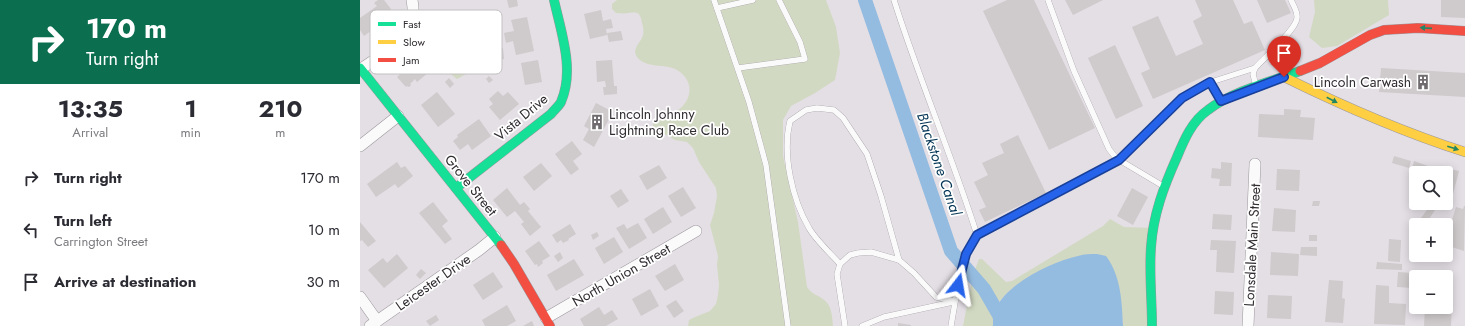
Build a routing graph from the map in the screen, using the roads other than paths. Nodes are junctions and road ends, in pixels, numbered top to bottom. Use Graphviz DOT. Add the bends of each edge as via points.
graph roads {
  1 [pos="412,0"];
  2 [pos="554,0"];
  3 [pos="714,0"];
  4 [pos="753,0"];
  5 [pos="779,0"];
  6 [pos="894,0"];
  7 [pos="1048,0"];
  8 [pos="1291,0"];
  9 [pos="717,8"];
  10 [pos="413,10"];
  11 [pos="1465,30"];
  12 [pos="370,62"];
  13 [pos="738,68"];
  14 [pos="1255,68"];
  15 [pos="360,69"];
  16 [pos="1284,77"];
  17 [pos="1210,82"];
  18 [pos="1256,87"];
  19 [pos="1221,101"];
  20 [pos="398,116"];
  21 [pos="360,146"];
  22 [pos="1465,152"];
  23 [pos="1119,160"];
  24 [pos="1255,164"];
  25 [pos="1164,186"];
  26 [pos="456,188"];
  27 [pos="696,230"];
  28 [pos="977,235"];
  29 [pos="495,237"];
  30 [pos="899,260"];
  31 [pos="840,264"];
  32 [pos="360,297"];
  33 [pos="955,302"];
  34 [pos="548,322"];
  35 [pos="373,324"];
  36 [pos="788,326"];
  37 [pos="845,326"];
  38 [pos="862,326"];
  39 [pos="951,326"];
  40 [pos="1152,326"];
  41 [pos="1248,326"];
  1 -- 10 [label="street"];
  2 -- 26 [label="street, Vista Drive" via="566,66 560,103 551,114"];
  3 -- 9 [label="lane"];
  4 -- 9 [label="lane"];
  5 -- 13 [label="lane" via="800,42 805,59"];
  6 -- 28 [label="lane"];
  7 -- 23 [label="lane" via="1080,85 1109,149"];
  8 -- 14 [label="lane" via="1297,19 1290,31"];
  9 -- 13 [label="lane"];
  11 -- 16 [label="street, one-way" via="1384,30"];
  12 -- 15 [label="street"];
  13 -- 36 [label="lane" via="766,165"];
  14 -- 17 [label="lane"];
  14 -- 18 [label="lane" via="1252,74"];
  15 -- 20 [label="street, Grove Street"];
  16 -- 18 [label="street"];
  16 -- 22 [label="street, one-way" via="1349,108"];
  17 -- 19 [label="lane"];
  17 -- 23 [label="lane" via="1182,98"];
  18 -- 19 [label="street"];
  19 -- 25 [label="street" via="1194,123"];
  20 -- 21 [label="street"];
  20 -- 26 [label="street, Grove Street"];
  23 -- 25 [label="lane"];
  23 -- 28 [label="lane"];
  24 -- 41 [label="street, Lonsdale Main Street"];
  25 -- 40 [label="street" via="1151,247"];
  26 -- 29 [label="street, Grove Street"];
  27 -- 34 [label="street, North Union Street"];
  28 -- 33 [label="lane" via="966,254"];
  29 -- 34 [label="street, Grove Street"];
  29 -- 35 [label="street, Leicester Drive"];
  30 -- 31 [label="lane" via="871,252 850,255"];
  30 -- 31 [label="lane" via="867,154 843,118 834,110 806,110 790,121 787,145 794,193 809,229"];
  30 -- 33 [label="lane" via="936,297"];
  31 -- 37 [label="lane" via="838,284"];
  32 -- 35 [label="street"];
  33 -- 38 [label="lane" via="884,317"];
  33 -- 39 [label="lane"];
}
